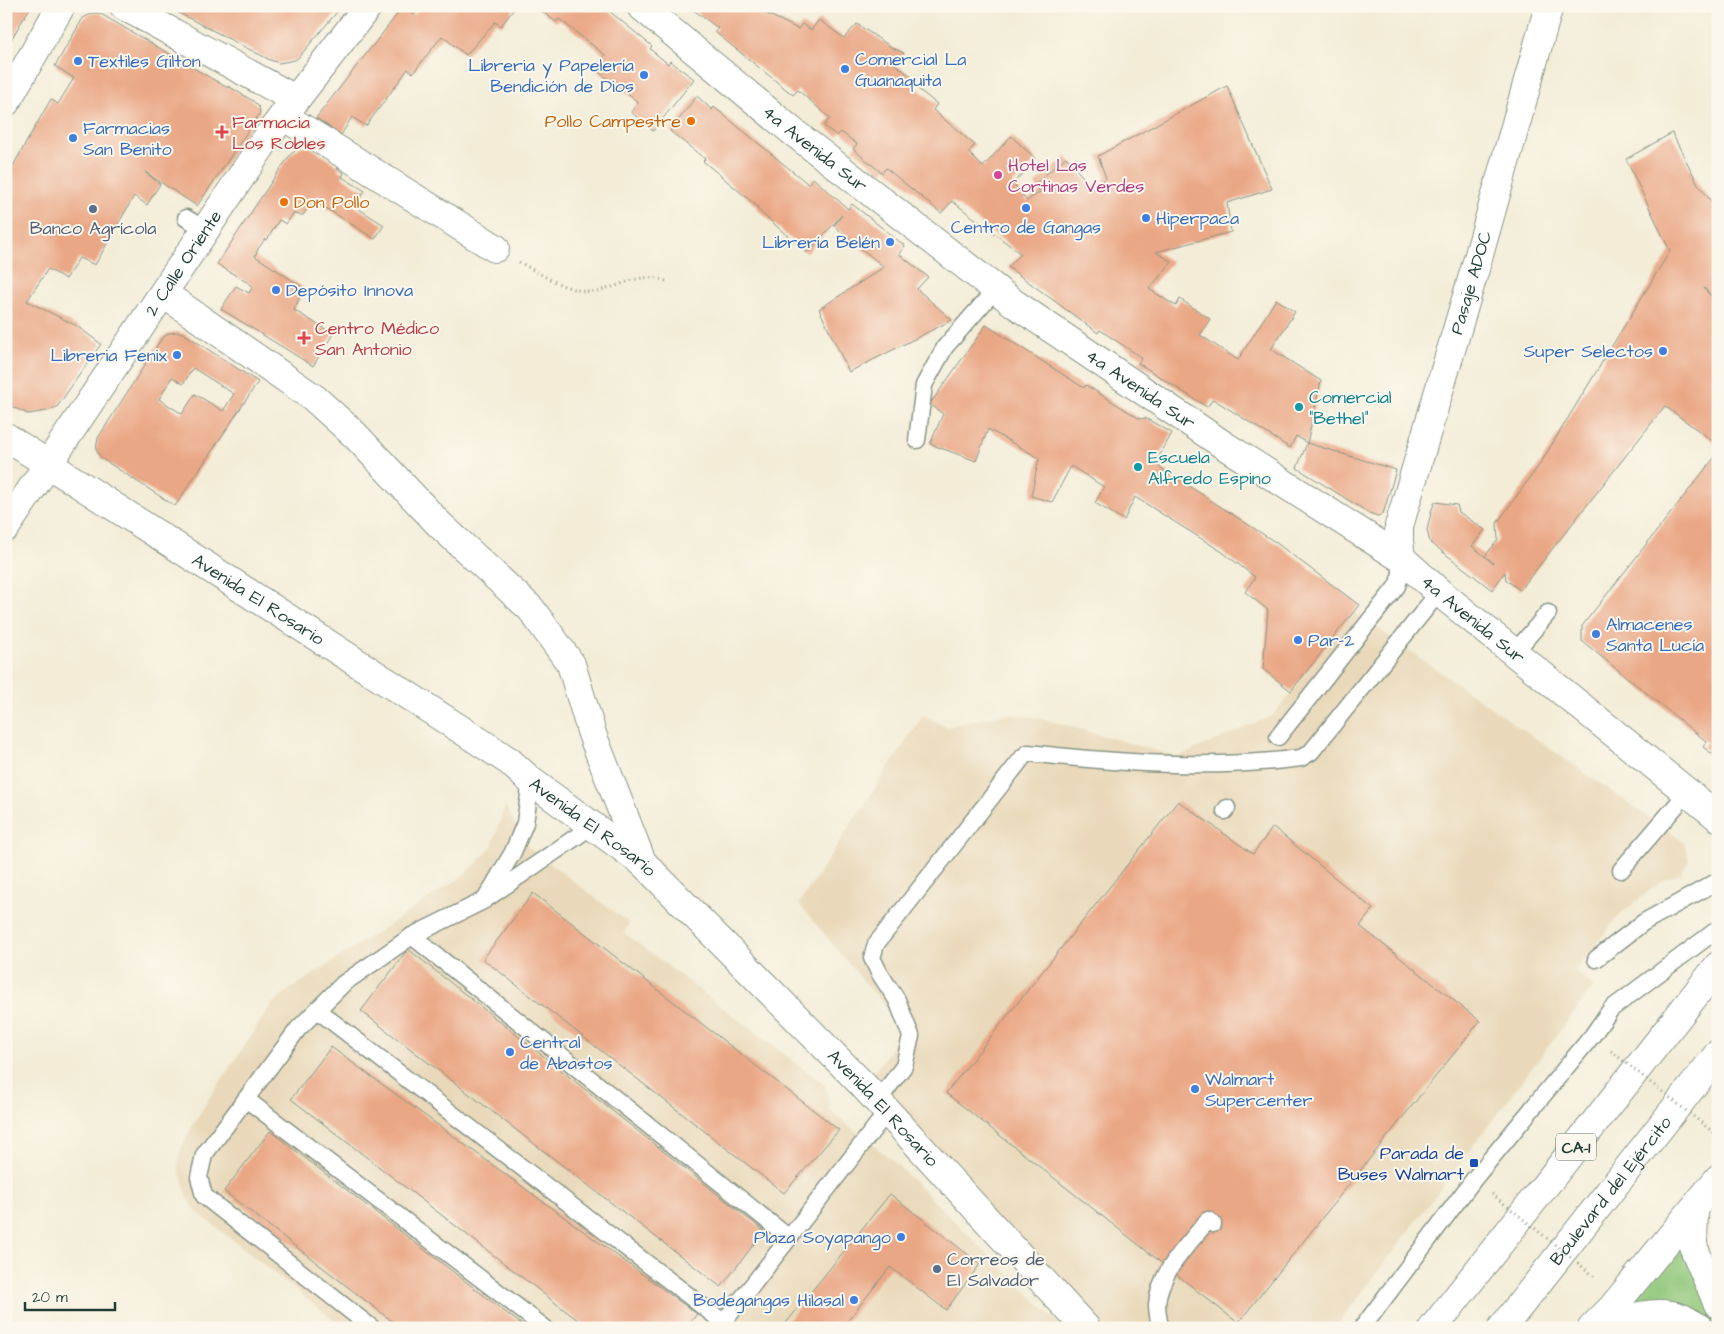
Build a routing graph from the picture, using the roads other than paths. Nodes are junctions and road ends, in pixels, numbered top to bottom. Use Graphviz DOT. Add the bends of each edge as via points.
graph roads {
  1 [pos="61,6"];
  2 [pos="124,6"];
  3 [pos="368,6"];
  4 [pos="641,6"];
  5 [pos="1549,6"];
  6 [pos="6,102"];
  7 [pos="289,107"];
  8 [pos="495,248"];
  9 [pos="995,290"];
  10 [pos="164,294"];
  11 [pos="6,437"];
  12 [pos="917,440"];
  13 [pos="49,464"];
  14 [pos="6,527"];
  15 [pos="1401,558"];
  16 [pos="1439,592"];
  17 [pos="1548,613"];
  18 [pos="1514,653"];
  19 [pos="1278,737"];
  20 [pos="531,781"];
  21 [pos="1687,793"];
  22 [pos="1717,815"];
  23 [pos="592,826"];
  24 [pos="642,862"];
  25 [pos="1622,870"];
  26 [pos="1718,881"];
  27 [pos="485,900"];
  28 [pos="1718,929"];
  29 [pos="412,936"];
  30 [pos="1596,959"];
  31 [pos="1718,966"];
  32 [pos="317,1010"];
  33 [pos="1718,1054"];
  34 [pos="246,1099"];
  35 [pos="881,1106"];
  36 [pos="1718,1179"];
  37 [pos="1694,1210"];
  38 [pos="1211,1222"];
  39 [pos="788,1237"];
  40 [pos="1718,1304"];
  41 [pos="721,1325"];
  42 [pos="372,1328"];
  43 [pos="545,1328"];
  44 [pos="1086,1328"];
  45 [pos="1160,1328"];
  46 [pos="1362,1328"];
  47 [pos="1433,1328"];
  48 [pos="1502,1328"];
  49 [pos="1592,1328"];
  50 [pos="1601,1328"];
  51 [pos="1700,1328"];
  1 -- 6 [label="main road"];
  2 -- 7 [label="main road"];
  3 -- 7 [label="main road, 2 Calle Oriente"];
  4 -- 9 [label="main road, 4a Avenida Sur" via="793,132"];
  5 -- 15 [label="main road, Pasaje ADOC" via="1399,526"];
  7 -- 8 [label="main road"];
  7 -- 10 [label="main road, 2 Calle Oriente" via="196,224"];
  9 -- 12 [label="lane" via="945,348 924,385"];
  9 -- 15 [label="main road, 4a Avenida Sur" via="1222,444"];
  10 -- 13 [label="main road, 2 Calle Oriente"];
  10 -- 24 [label="main road" via="314,398 439,524 531,609 571,664 592,734"];
  11 -- 13 [label="main road, Avenida El Rosario"];
  13 -- 14 [label="main road, 2 Calle Oriente"];
  13 -- 20 [label="main road, Avenida El Rosario" via="510,761"];
  15 -- 16 [label="main road, 4a Avenida Sur"];
  15 -- 19 [label="lane" via="1397,586"];
  16 -- 18 [label="main road, 4a Avenida Sur"];
  16 -- 35 [label="lane" via="1311,752 1301,758 1198,765 1114,762 1028,753 1022,757 876,944 872,958 897,1000 911,1036 904,1066 886,1090"];
  17 -- 18 [label="lane"];
  18 -- 21 [label="main road, 4a Avenida Sur"];
  20 -- 23 [label="main road, Avenida El Rosario"];
  20 -- 27 [label="lane" via="525,823 513,852"];
  21 -- 22 [label="main road, 4a Avenida Sur"];
  21 -- 25 [label="lane"];
  23 -- 24 [label="main road, Avenida El Rosario"];
  23 -- 27 [label="lane"];
  24 -- 35 [label="main road, Avenida El Rosario"];
  26 -- 30 [label="lane" via="1644,922"];
  27 -- 29 [label="lane"];
  28 -- 46 [label="lane" via="1611,1010 1474,1179"];
  29 -- 32 [label="lane" via="344,983"];
  29 -- 39 [label="lane"];
  31 -- 47 [label="main road, CA-1"];
  32 -- 34 [label="lane" via="298,1029"];
  32 -- 41 [label="lane"];
  33 -- 48 [label="main road, Boulevard del Ejército"];
  34 -- 42 [label="lane" via="204,1155 199,1177 204,1196"];
  34 -- 43 [label="lane"];
  35 -- 39 [label="lane"];
  35 -- 44 [label="main road, Avenida El Rosario"];
  36 -- 37 [label="main road"];
  37 -- 40 [label="main road" via="1693,1246"];
  37 -- 49 [label="main road"];
  38 -- 45 [label="lane" via="1171,1267 1162,1284 1157,1304"];
  39 -- 41 [label="lane"];
  50 -- 51 [label="main road" via="1656,1314 1680,1318"];
}
